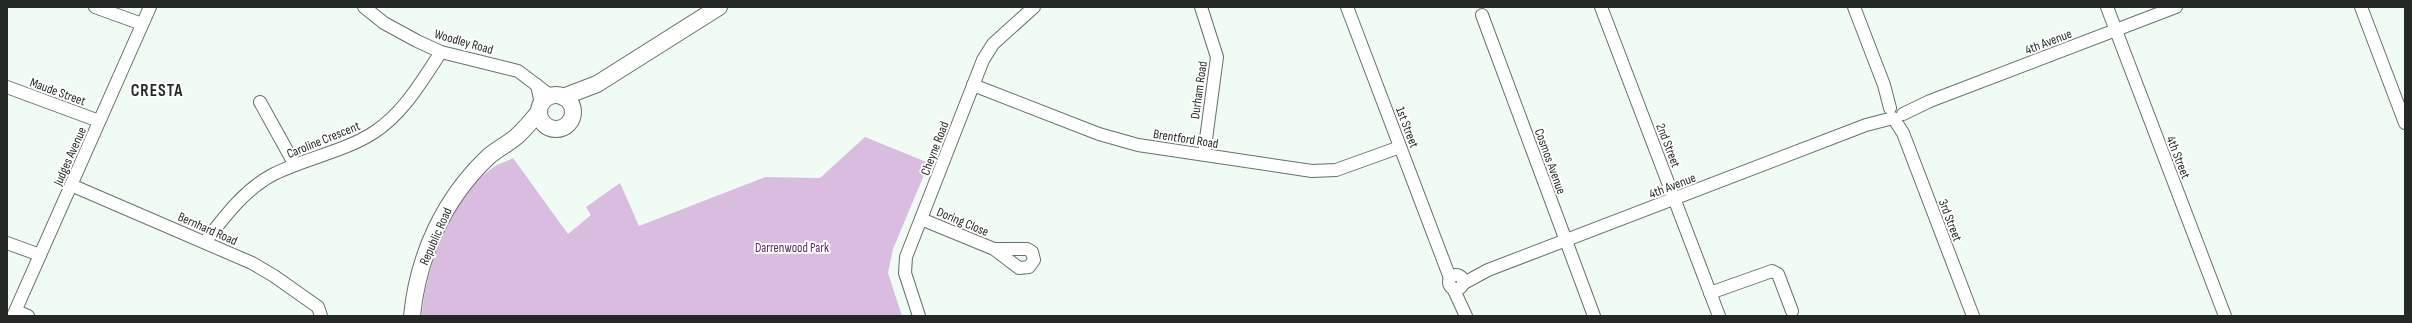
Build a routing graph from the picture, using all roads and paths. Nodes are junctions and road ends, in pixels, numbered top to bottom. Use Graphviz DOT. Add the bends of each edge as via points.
graph roads {
  1 [pos="94,7"];
  2 [pos="150,7"];
  3 [pos="364,7"];
  4 [pos="719,7"];
  5 [pos="1034,7"];
  6 [pos="1201,7"];
  7 [pos="1348,7"];
  8 [pos="1601,7"];
  9 [pos="1854,7"];
  10 [pos="2107,7"];
  11 [pos="2176,7"];
  12 [pos="2361,7"];
  13 [pos="1482,15"];
  14 [pos="142,24"];
  15 [pos="2116,31"];
  16 [pos="441,52"];
  17 [pos="597,84"];
  18 [pos="973,85"];
  19 [pos="7,87"];
  20 [pos="260,102"];
  21 [pos="548,102"];
  22 [pos="1896,112"];
  23 [pos="572,113"];
  24 [pos="99,121"];
  25 [pos="2405,123"];
  26 [pos="548,127"];
  27 [pos="517,136"];
  28 [pos="1400,146"];
  29 [pos="1204,154"];
  30 [pos="295,165"];
  31 [pos="71,185"];
  32 [pos="1675,199"];
  33 [pos="921,219"];
  34 [pos="1565,241"];
  35 [pos="205,242"];
  36 [pos="7,243"];
  37 [pos="994,249"];
  38 [pos="40,255"];
  39 [pos="1458,281"];
  40 [pos="1710,293"];
  41 [pos="1792,311"];
  42 [pos="14,313"];
  43 [pos="1465,313"];
  44 [pos="28,316"];
  45 [pos="321,316"];
  46 [pos="412,316"];
  47 [pos="919,316"];
  48 [pos="1594,316"];
  49 [pos="1719,316"];
  50 [pos="1973,316"];
  51 [pos="2225,316"];
  1 -- 14 [label="street"];
  2 -- 14 [label="street, Judges Avenue"];
  3 -- 16 [label="street, Woodley Road" via="400,32"];
  4 -- 17 [label="main road, Republic Road"];
  5 -- 18 [label="street, Cheyne Road" via="989,49"];
  6 -- 29 [label="street, Durham Road" via="1217,57"];
  7 -- 28 [label="street, 1st Street"];
  8 -- 32 [label="street, 2nd Street"];
  9 -- 22 [label="street, 3rd Street"];
  10 -- 15 [label="street, 4th Street"];
  11 -- 15 [label="street, 4th Avenue"];
  12 -- 25 [label="street"];
  13 -- 34 [label="street, Cosmos Avenue"];
  14 -- 24 [label="street, Judges Avenue"];
  15 -- 22 [label="street, 4th Avenue"];
  15 -- 51 [label="street, 4th Street"];
  16 -- 21 [label="street, Woodley Road" via="518,71 538,85"];
  16 -- 30 [label="street, Caroline Crescent" via="411,96 383,125 357,142"];
  17 -- 21 [label="main road, Republic Road"];
  17 -- 23 [label="main road, Republic Road"];
  18 -- 29 [label="street, Brentford Road" via="1112,139"];
  18 -- 33 [label="street, Cheyne Road"];
  19 -- 24 [label="street, Maude Street"];
  20 -- 30 [label="street"];
  21 -- 23 [label="main road" via="571,104"];
  21 -- 26 [label="main road" via="540,120"];
  21 -- 27 [label="main road, Republic Road"];
  22 -- 32 [label="street, 4th Avenue"];
  22 -- 50 [label="street, 3rd Street"];
  23 -- 26 [label="main road" via="569,123 563,128"];
  24 -- 31 [label="street, Judges Avenue"];
  26 -- 27 [label="main road, Republic Road"];
  27 -- 46 [label="main road, Republic Road" via="488,157 474,172 440,219 415,285"];
  28 -- 29 [label="street, Brentford Road" via="1330,172"];
  28 -- 39 [label="street, 1st Street" via="1443,257"];
  30 -- 35 [label="street, Caroline Crescent" via="270,177 247,193"];
  31 -- 35 [label="street, Bernhard Road"];
  31 -- 38 [label="street, Judges Avenue"];
  32 -- 34 [label="street, 4th Avenue"];
  32 -- 40 [label="street, 2nd Street"];
  33 -- 37 [label="street, Doring Close"];
  33 -- 47 [label="street, Cheyne Road" via="905,266"];
  34 -- 39 [label="street, 4th Avenue"];
  34 -- 48 [label="street, Cosmos Avenue"];
  35 -- 45 [label="street, Bernhard Road" via="274,276 318,307"];
  36 -- 38 [label="street"];
  38 -- 42 [label="street, Judges Avenue"];
  39 -- 43 [label="street, 1st Street"];
  40 -- 41 [label="street" via="1772,271 1778,274"];
  40 -- 49 [label="street, 2nd Street"];
  42 -- 44 [label="street"];
}
